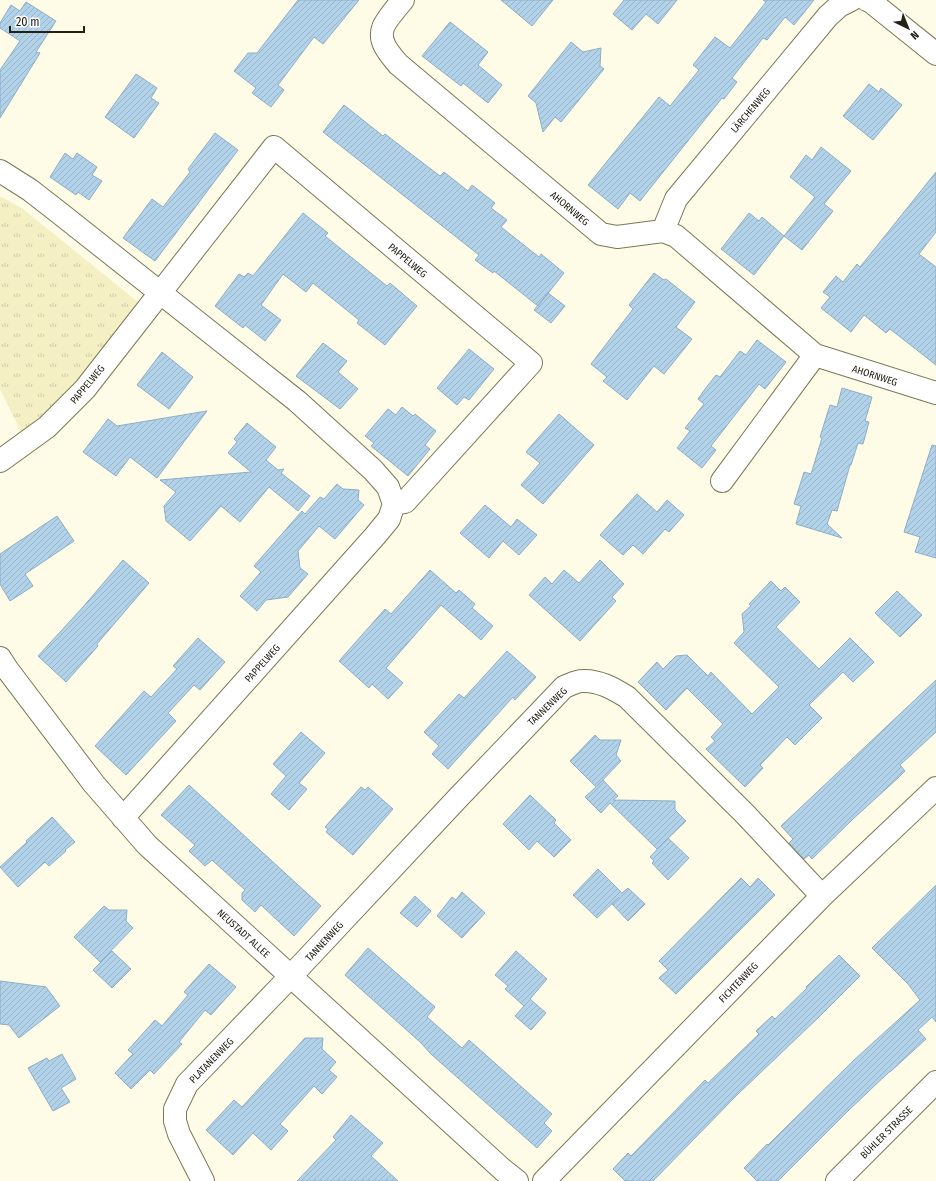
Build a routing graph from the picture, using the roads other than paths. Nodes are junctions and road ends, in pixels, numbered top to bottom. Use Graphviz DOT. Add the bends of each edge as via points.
graph roads {
  1 [pos="403,0"];
  2 [pos="851,0"];
  3 [pos="867,0"];
  4 [pos="936,54"];
  5 [pos="0,171"];
  6 [pos="663,232"];
  7 [pos="160,292"];
  8 [pos="814,355"];
  9 [pos="936,393"];
  10 [pos="0,461"];
  11 [pos="722,481"];
  12 [pos="394,504"];
  13 [pos="0,658"];
  14 [pos="936,788"];
  15 [pos="123,818"];
  16 [pos="822,896"];
  17 [pos="291,976"];
  18 [pos="936,1082"];
  19 [pos="203,1181"];
  20 [pos="517,1181"];
  21 [pos="544,1181"];
  22 [pos="837,1181"];
  1 -- 6 [label="street, AHORNWEG" via="382,28 382,39 387,51 398,64 601,234 617,237"];
  2 -- 6 [label="street, LÄRCHENWEG" via="828,16 676,199"];
  3 -- 4 [label="street"];
  5 -- 7 [label="street" via="30,190"];
  6 -- 8 [label="street, AHORNWEG" via="676,236 685,243"];
  7 -- 10 [label="street, PAPPELWEG" via="69,405 47,428"];
  7 -- 12 [label="street" via="297,401 373,470 388,487"];
  7 -- 12 [label="street, PAPPELWEG" via="274,147 531,363 405,502"];
  8 -- 9 [label="street, AHORNWEG"];
  8 -- 11 [label="street"];
  12 -- 15 [label="street, PAPPELWEG" via="389,519 375,536"];
  13 -- 15 [label="street, NEUSTADT ALLEE" via="89,778"];
  14 -- 16 [label="street, FICHTENWEG"];
  15 -- 17 [label="street, NEUSTADT ALLEE" via="147,845"];
  16 -- 17 [label="street, TANNENWEG" via="745,814 627,697 597,682 575,682 564,687"];
  16 -- 21 [label="street, FICHTENWEG"];
  17 -- 19 [label="street, PLATANENWEG" via="187,1084 175,1109 179,1134"];
  17 -- 20 [label="street, NEUSTADT ALLEE"];
  18 -- 22 [label="street, BÜHLER STRASSE"];
}
